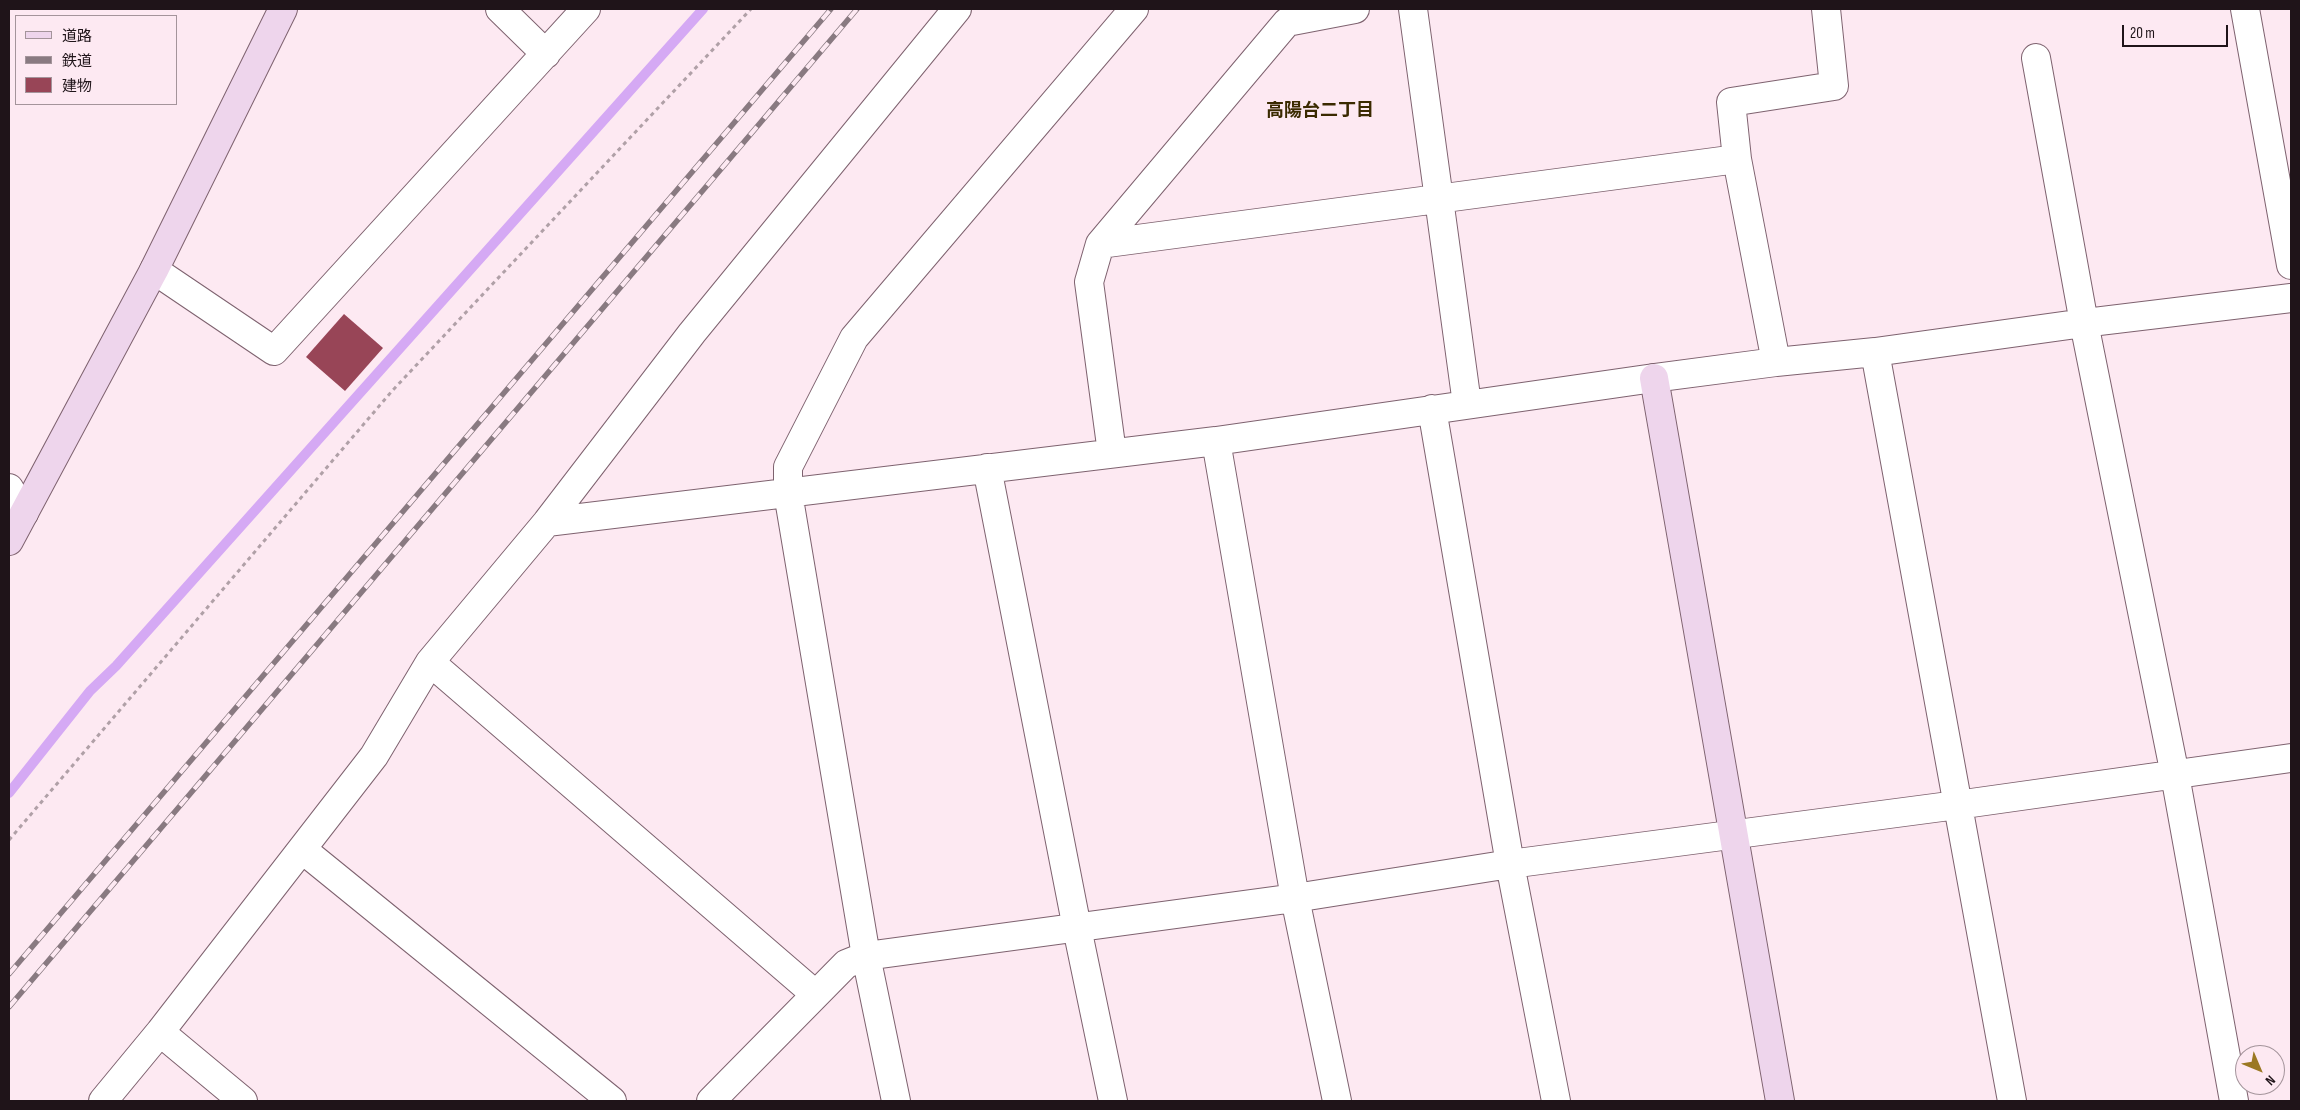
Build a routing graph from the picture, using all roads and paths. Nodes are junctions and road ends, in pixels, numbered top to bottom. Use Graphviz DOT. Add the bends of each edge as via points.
graph roads {
  1 [pos="280,9"];
  2 [pos="500,9"];
  3 [pos="586,9"];
  4 [pos="751,9"];
  5 [pos="957,9"];
  6 [pos="1134,9"];
  7 [pos="1355,9"];
  8 [pos="1413,9"];
  9 [pos="1826,9"];
  10 [pos="2245,9"];
  11 [pos="546,54"];
  12 [pos="2036,58"];
  13 [pos="1737,159"];
  14 [pos="1439,200"];
  15 [pos="1100,244"];
  16 [pos="2291,265"];
  17 [pos="154,270"];
  18 [pos="2291,298"];
  19 [pos="2084,323"];
  20 [pos="1875,352"];
  21 [pos="1776,362"];
  22 [pos="1654,378"];
  23 [pos="1467,404"];
  24 [pos="1432,409"];
  25 [pos="1216,441"];
  26 [pos="1112,453"];
  27 [pos="987,468"];
  28 [pos="9,488"];
  29 [pos="788,493"];
  30 [pos="24,513"];
  31 [pos="547,522"];
  32 [pos="9,541"];
  33 [pos="430,662"];
  34 [pos="2291,758"];
  35 [pos="2175,776"];
  36 [pos="1958,805"];
  37 [pos="1735,835"];
  38 [pos="9,840"];
  39 [pos="303,850"];
  40 [pos="1510,864"];
  41 [pos="1295,898"];
  42 [pos="1076,928"];
  43 [pos="866,956"];
  44 [pos="815,994"];
  45 [pos="160,1032"];
  46 [pos="103,1101"];
  47 [pos="243,1101"];
  48 [pos="612,1101"];
  49 [pos="711,1101"];
  50 [pos="896,1101"];
  51 [pos="1113,1101"];
  52 [pos="1337,1101"];
  53 [pos="1556,1101"];
  54 [pos="1780,1101"];
  55 [pos="2012,1101"];
  56 [pos="2234,1101"];
  1 -- 17 [label="street"];
  2 -- 11 [label="street"];
  3 -- 11 [label="street"];
  4 -- 38 [label="path" via="392,391"];
  5 -- 31 [label="street" via="692,333"];
  6 -- 29 [label="street" via="854,338 788,467"];
  7 -- 15 [label="street" via="1287,22"];
  8 -- 14 [label="street"];
  9 -- 13 [label="street" via="1834,86 1731,102"];
  10 -- 16 [label="street"];
  11 -- 17 [label="street" via="274,351"];
  12 -- 19 [label="street"];
  13 -- 14 [label="street"];
  13 -- 21 [label="street"];
  14 -- 15 [label="street"];
  14 -- 23 [label="street"];
  15 -- 26 [label="street" via="1089,282"];
  17 -- 30 [label="street"];
  18 -- 19 [label="street"];
  19 -- 20 [label="street"];
  19 -- 35 [label="street"];
  20 -- 21 [label="street"];
  20 -- 36 [label="street"];
  21 -- 22 [label="street"];
  22 -- 23 [label="street"];
  22 -- 37 [label="street"];
  23 -- 24 [label="street"];
  24 -- 25 [label="street"];
  24 -- 40 [label="street"];
  25 -- 26 [label="street"];
  25 -- 41 [label="street"];
  26 -- 27 [label="street"];
  27 -- 29 [label="street"];
  27 -- 42 [label="street"];
  28 -- 30 [label="street"];
  29 -- 31 [label="street"];
  29 -- 43 [label="street"];
  30 -- 32 [label="street"];
  31 -- 33 [label="street"];
  33 -- 39 [label="street" via="374,756"];
  33 -- 44 [label="street"];
  34 -- 35 [label="street"];
  35 -- 36 [label="street"];
  35 -- 56 [label="street"];
  36 -- 37 [label="street"];
  36 -- 55 [label="street"];
  37 -- 40 [label="street"];
  37 -- 54 [label="street"];
  39 -- 45 [label="street"];
  39 -- 48 [label="street"];
  40 -- 41 [label="street"];
  40 -- 53 [label="street"];
  41 -- 42 [label="street"];
  41 -- 52 [label="street"];
  42 -- 43 [label="street"];
  42 -- 51 [label="street"];
  43 -- 44 [label="street" via="846,964"];
  43 -- 50 [label="street"];
  44 -- 49 [label="street"];
  45 -- 46 [label="street"];
  45 -- 47 [label="street"];
}
